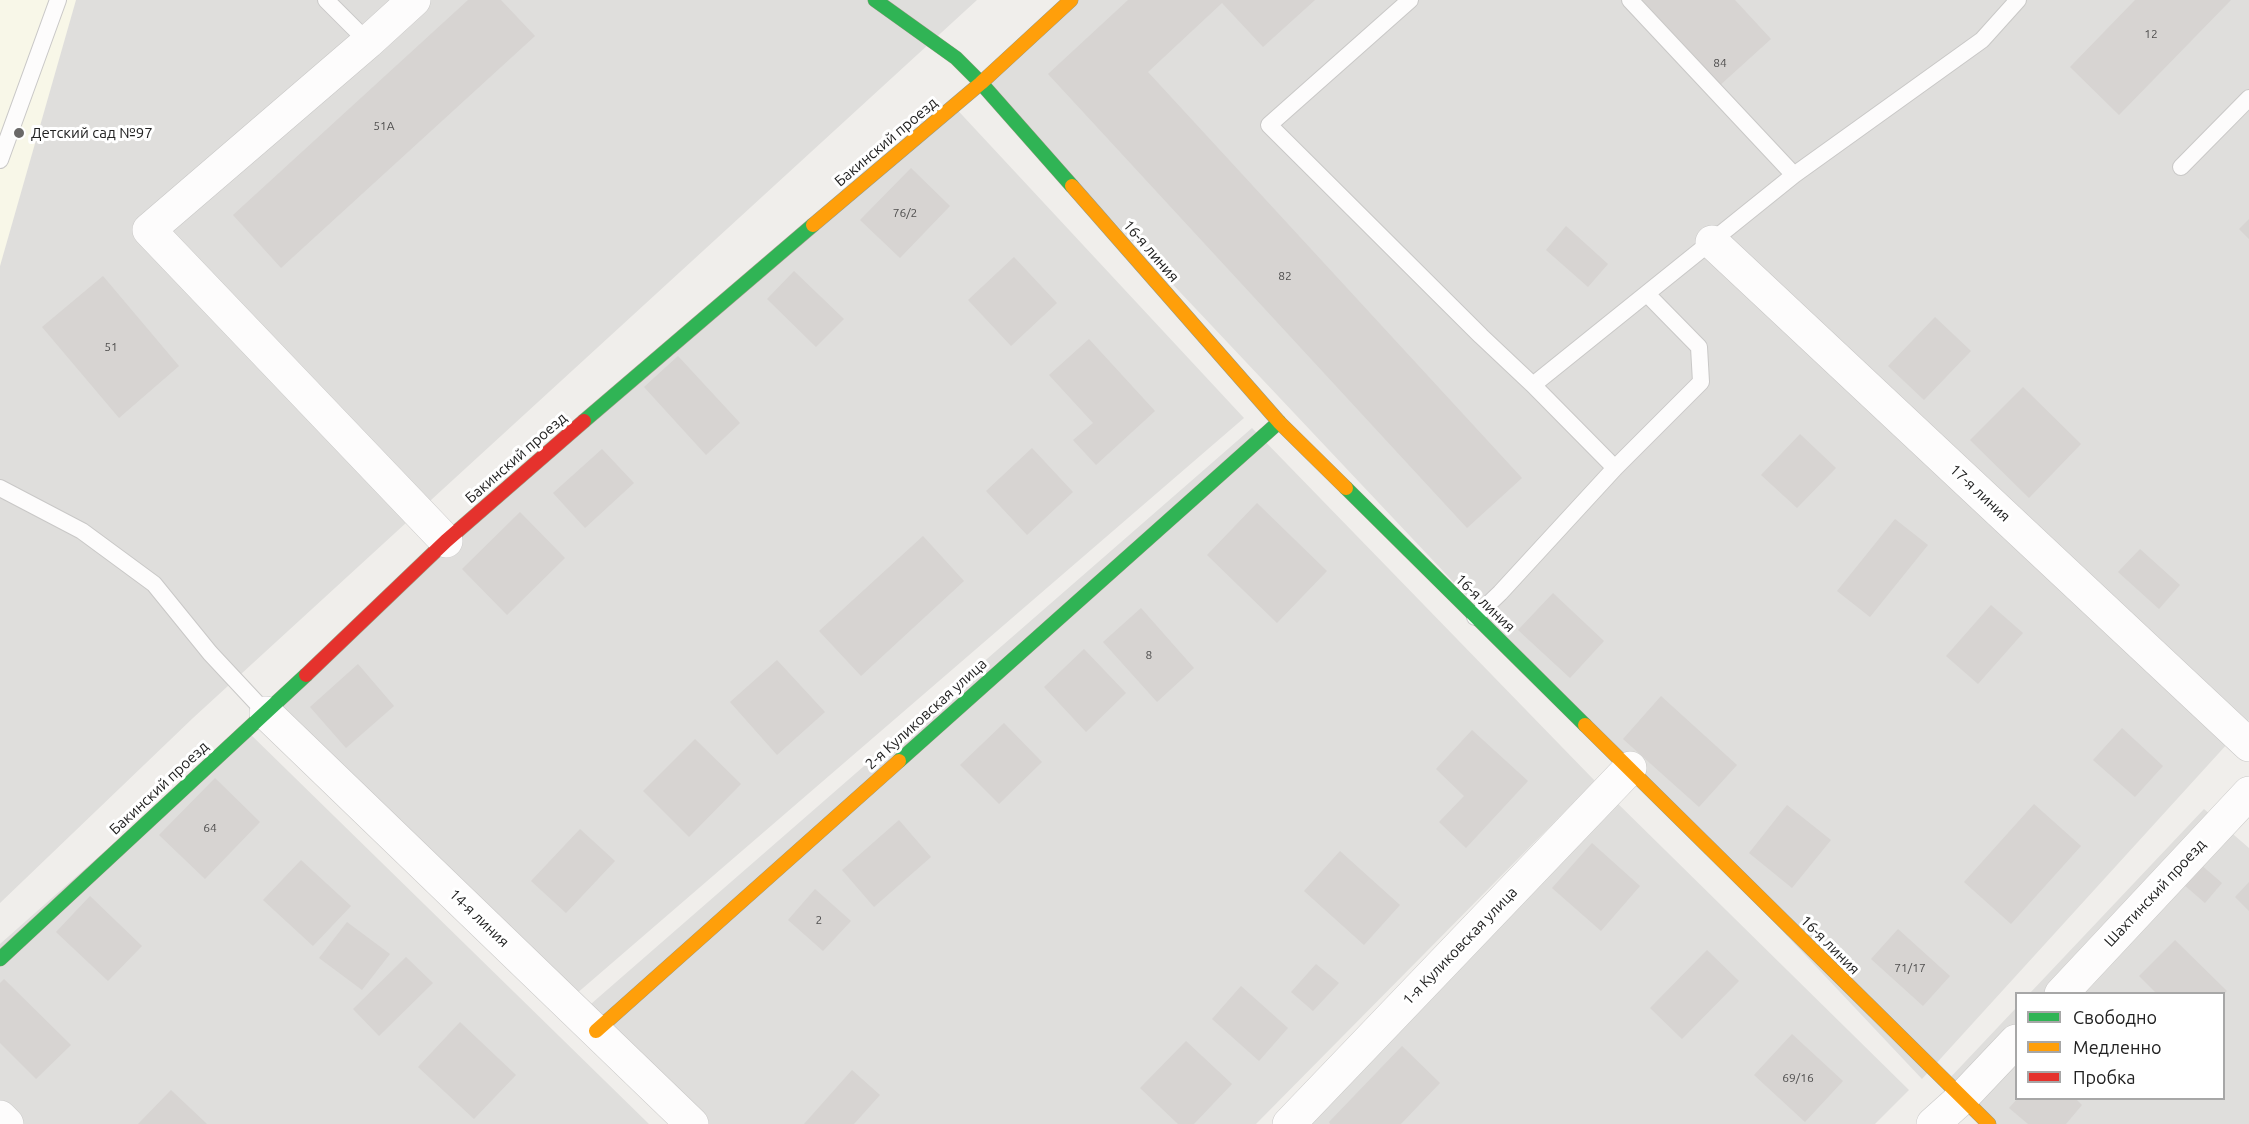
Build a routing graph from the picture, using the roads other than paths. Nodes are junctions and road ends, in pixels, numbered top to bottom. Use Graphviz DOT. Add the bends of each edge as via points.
graph roads {
  1 [pos="58,0"];
  2 [pos="326,0"];
  3 [pos="414,0"];
  4 [pos="875,0"];
  5 [pos="1071,0"];
  6 [pos="1410,0"];
  7 [pos="1630,0"];
  8 [pos="2018,0"];
  9 [pos="368,42"];
  10 [pos="981,83"];
  11 [pos="2249,98"];
  12 [pos="0,160"];
  13 [pos="2181,167"];
  14 [pos="1794,175"];
  15 [pos="1712,242"];
  16 [pos="1647,294"];
  17 [pos="1533,385"];
  18 [pos="1279,422"];
  19 [pos="1615,468"];
  20 [pos="0,488"];
  21 [pos="446,541"];
  22 [pos="1475,617"];
  23 [pos="266,713"];
  24 [pos="2249,745"];
  25 [pos="1630,768"];
  26 [pos="2249,793"];
  27 [pos="0,959"];
  28 [pos="2062,992"];
  29 [pos="596,1031"];
  30 [pos="2015,1042"];
  31 [pos="1962,1098"];
  32 [pos="0,1117"];
  33 [pos="7,1124"];
  34 [pos="692,1124"];
  35 [pos="1289,1124"];
  36 [pos="1934,1124"];
  37 [pos="1989,1124"];
  1 -- 12 [label="lane"];
  2 -- 9 [label="lane"];
  3 -- 9 [label="street"];
  4 -- 10 [label="street, 16-я линия" via="956,58"];
  5 -- 10 [label="street, Бакинский проезд"];
  6 -- 17 [label="lane" via="1269,125"];
  7 -- 14 [label="lane"];
  8 -- 14 [label="lane" via="1982,40"];
  9 -- 21 [label="street" via="149,230"];
  10 -- 18 [label="street, 16-я линия"];
  10 -- 21 [label="street, Бакинский проезд"];
  11 -- 13 [label="lane"];
  14 -- 15 [label="lane"];
  15 -- 16 [label="lane"];
  15 -- 24 [label="street, 17-я линия"];
  16 -- 17 [label="lane"];
  16 -- 19 [label="lane" via="1699,347 1701,382"];
  17 -- 19 [label="lane"];
  18 -- 22 [label="street, 16-я линия"];
  18 -- 29 [label="street, 2-я Куликовская улица"];
  19 -- 22 [label="lane"];
  20 -- 23 [label="lane" via="82,531 154,584"];
  21 -- 23 [label="street, Бакинский проезд"];
  22 -- 25 [label="street, 16-я линия"];
  23 -- 27 [label="street, Бакинский проезд"];
  23 -- 29 [label="street, 14-я линия"];
  25 -- 31 [label="street, 16-я линия"];
  25 -- 35 [label="street, 1-я Куликовская улица"];
  26 -- 28 [label="street, Шахтинский проезд"];
  29 -- 34 [label="street, 14-я линия"];
  30 -- 31 [label="street"];
  31 -- 36 [label="street"];
  31 -- 37 [label="street, 16-я линия"];
  32 -- 33 [label="street"];
}
